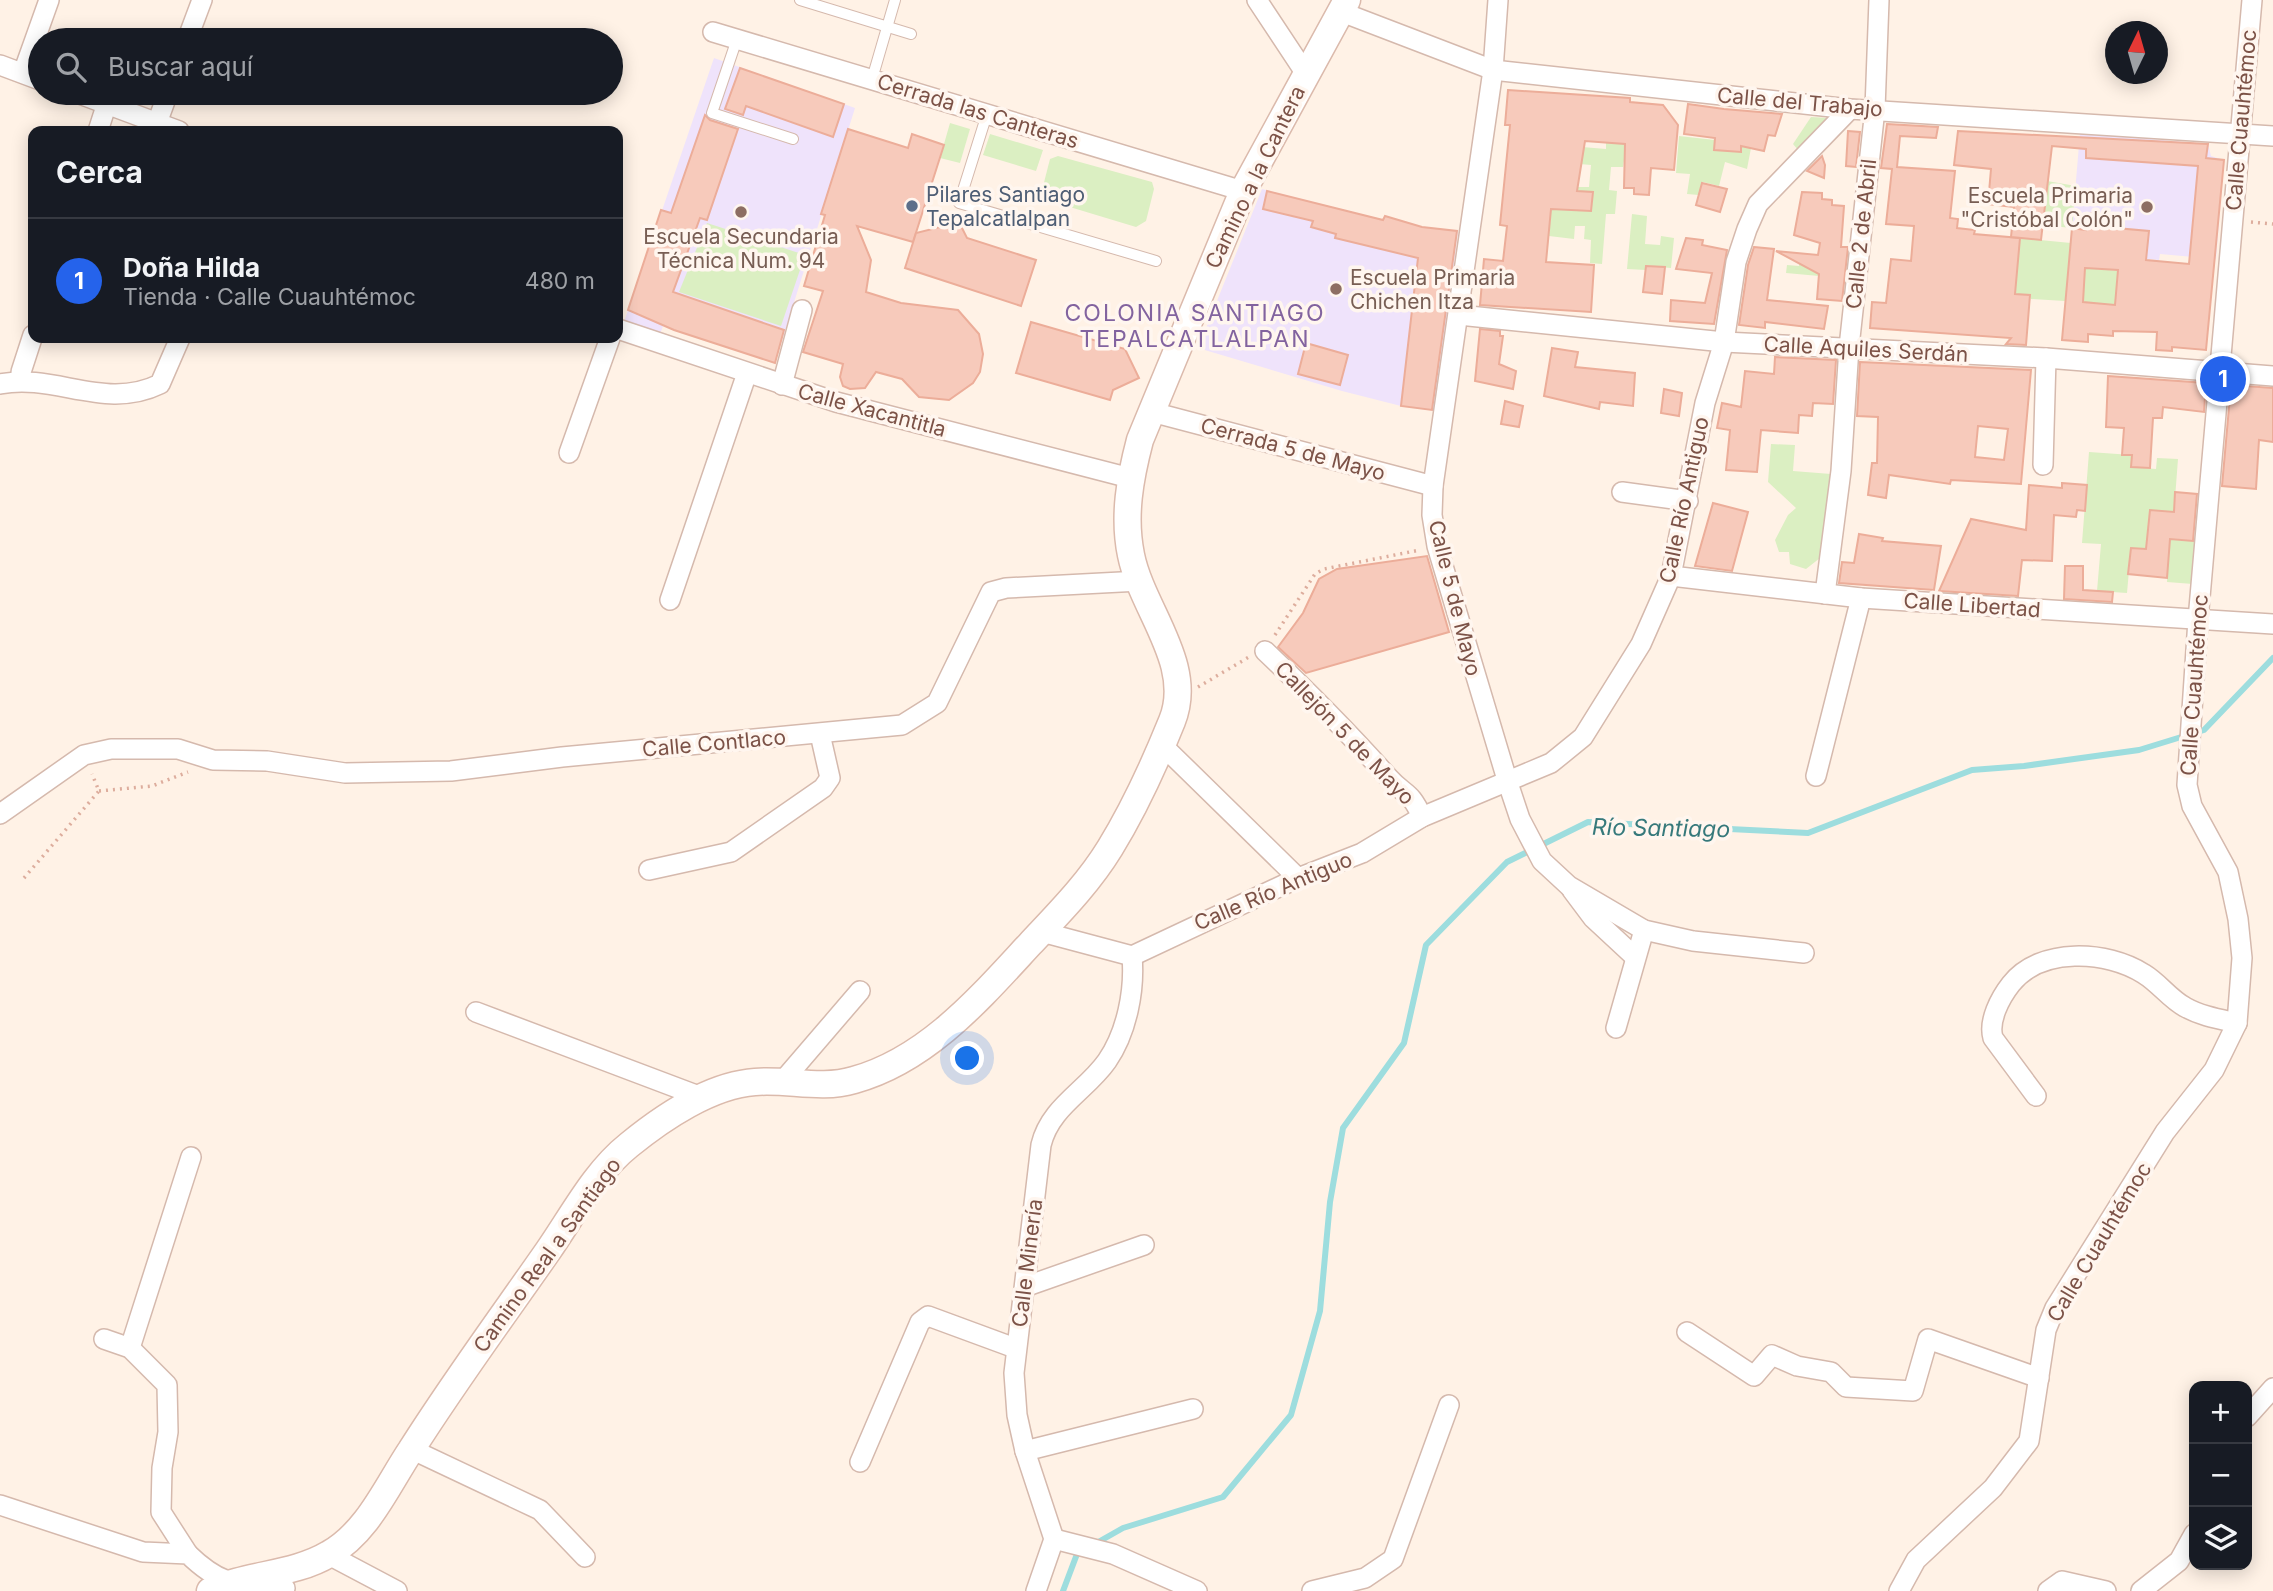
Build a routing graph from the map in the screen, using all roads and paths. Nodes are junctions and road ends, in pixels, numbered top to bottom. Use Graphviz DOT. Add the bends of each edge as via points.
graph roads {
  1 [pos="49,0"];
  2 [pos="202,0"];
  3 [pos="800,0"];
  4 [pos="895,0"];
  5 [pos="1257,0"];
  6 [pos="1498,0"];
  7 [pos="1879,0"];
  8 [pos="2252,0"];
  9 [pos="1343,6"];
  10 [pos="888,27"];
  11 [pos="43,28"];
  12 [pos="192,28"];
  13 [pos="713,32"];
  14 [pos="911,34"];
  15 [pos="737,39"];
  16 [pos="0,65"];
  17 [pos="1493,70"];
  18 [pos="1306,74"];
  19 [pos="28,75"];
  20 [pos="872,79"];
  21 [pos="106,105"];
  22 [pos="112,105"];
  23 [pos="164,105"];
  24 [pos="1850,108"];
  25 [pos="1875,109"];
  26 [pos="987,114"];
  27 [pos="157,123"];
  28 [pos="100,126"];
  29 [pos="165,126"];
  30 [pos="2239,135"];
  31 [pos="2273,136"];
  32 [pos="793,139"];
  33 [pos="1243,191"];
  34 [pos="1156,261"];
  35 [pos="802,310"];
  36 [pos="1459,315"];
  37 [pos="623,331"];
  38 [pos="1724,342"];
  39 [pos="31,343"];
  40 [pos="178,343"];
  41 [pos="608,343"];
  42 [pos="1849,347"];
  43 [pos="2046,358"];
  44 [pos="2218,371"];
  45 [pos="22,372"];
  46 [pos="747,373"];
  47 [pos="2273,376"];
  48 [pos="0,384"];
  49 [pos="782,385"];
  50 [pos="1152,412"];
  51 [pos="569,453"];
  52 [pos="2043,465"];
  53 [pos="1130,478"];
  54 [pos="1433,486"];
  55 [pos="1622,492"];
  56 [pos="1688,501"];
  57 [pos="1437,546"];
  58 [pos="1671,576"];
  59 [pos="1140,581"];
  60 [pos="1825,593"];
  61 [pos="1861,598"];
  62 [pos="670,600"];
  63 [pos="2197,620"];
  64 [pos="2273,624"];
  65 [pos="1265,651"];
  66 [pos="1179,699"];
  67 [pos="821,734"];
  68 [pos="1161,744"];
  69 [pos="84,755"];
  70 [pos="213,760"];
  71 [pos="1816,776"];
  72 [pos="1508,783"];
  73 [pos="99,791"];
  74 [pos="0,814"];
  75 [pos="1422,817"];
  76 [pos="649,870"];
  77 [pos="24,878"];
  78 [pos="1297,878"];
  79 [pos="1569,886"];
  80 [pos="1644,930"];
  81 [pos="1042,932"];
  82 [pos="1804,953"];
  83 [pos="1132,956"];
  84 [pos="1635,957"];
  85 [pos="860,991"];
  86 [pos="476,1012"];
  87 [pos="2236,1023"];
  88 [pos="1616,1028"];
  89 [pos="781,1083"];
  90 [pos="2036,1097"];
  91 [pos="704,1098"];
  92 [pos="191,1157"];
  93 [pos="1144,1245"];
  94 [pos="1027,1286"];
  95 [pos="1687,1332"];
  96 [pos="104,1339"];
  97 [pos="130,1348"];
  98 [pos="1015,1348"];
  99 [pos="2039,1378"];
  100 [pos="2273,1388"];
  101 [pos="1449,1405"];
  102 [pos="1193,1409"];
  103 [pos="2252,1412"];
  104 [pos="411,1449"];
  105 [pos="1025,1451"];
  106 [pos="860,1462"];
  107 [pos="0,1505"];
  108 [pos="1054,1539"];
  109 [pos="2189,1542"];
  110 [pos="188,1554"];
  111 [pos="585,1557"];
  112 [pos="320,1558"];
  113 [pos="218,1587"];
  114 [pos="284,1589"];
  115 [pos="397,1591"];
  116 [pos="1036,1591"];
  117 [pos="1197,1591"];
  118 [pos="1311,1591"];
  119 [pos="1899,1591"];
  120 [pos="2048,1591"];
  121 [pos="2106,1591"];
  122 [pos="2141,1591"];
  1 -- 11 [label="street"];
  2 -- 12 [label="street"];
  3 -- 10 [label="lane"];
  4 -- 10 [label="lane"];
  5 -- 18 [label="street"];
  6 -- 17 [label="street, Calle 5 de Mayo"];
  7 -- 25 [label="street, Calle 2 de Abril"];
  8 -- 30 [label="street, Calle Cuauhtémoc"];
  9 -- 17 [label="street, Calle del Trabajo"];
  9 -- 18 [label="street, Camino a la Cantera"];
  10 -- 14 [label="lane"];
  10 -- 20 [label="lane"];
  13 -- 15 [label="street, Cerrada las Canteras"];
  15 -- 20 [label="street, Cerrada las Canteras"];
  15 -- 32 [label="lane" via="712,113"];
  16 -- 19 [label="street"];
  17 -- 24 [label="street, Calle del Trabajo"];
  17 -- 36 [label="street, Calle 5 de Mayo"];
  18 -- 33 [label="street, Camino a la Cantera"];
  20 -- 26 [label="street, Cerrada las Canteras"];
  21 -- 28 [label="street"];
  22 -- 27 [label="street"];
  23 -- 27 [label="street"];
  24 -- 25 [label="street, Calle del Trabajo"];
  24 -- 38 [label="street, Calle Río Antiguo" via="1758,204 1736,262"];
  25 -- 30 [label="street, Calle del Trabajo"];
  25 -- 42 [label="street, Calle 2 de Abril"];
  26 -- 33 [label="street, Cerrada las Canteras"];
  26 -- 34 [label="lane" via="959,203"];
  27 -- 29 [label="street"];
  30 -- 31 [label="street, Calle del Trabajo"];
  30 -- 44 [label="street, Calle Cuauhtémoc"];
  33 -- 50 [label="street, Camino a la Cantera"];
  35 -- 49 [label="street"];
  36 -- 38 [label="street, Calle Aquiles Serdán"];
  36 -- 54 [label="street, Calle 5 de Mayo"];
  37 -- 46 [label="street, Calle Xacantitla"];
  38 -- 42 [label="street, Calle Aquiles Serdán"];
  38 -- 56 [label="street, Calle Río Antiguo" via="1705,403"];
  39 -- 45 [label="street"];
  40 -- 48 [label="street" via="160,384 140,394 20,381"];
  41 -- 51 [label="street"];
  42 -- 43 [label="street, Calle Aquiles Serdán"];
  42 -- 60 [label="street, Calle 2 de Abril" via="1841,471"];
  43 -- 44 [label="street, Calle Aquiles Serdán"];
  43 -- 52 [label="street"];
  44 -- 47 [label="street, Calle Aquiles Serdán"];
  44 -- 63 [label="street, Calle Cuauhtémoc"];
  46 -- 49 [label="street, Calle Xacantitla"];
  46 -- 62 [label="street"];
  49 -- 53 [label="street, Calle Xacantitla"];
  50 -- 53 [label="street, Camino a la Cantera"];
  50 -- 54 [label="street, Cerrada 5 de Mayo"];
  53 -- 59 [label="street, Camino a la Cantera" via="1127,532"];
  54 -- 57 [label="street, Calle 5 de Mayo"];
  55 -- 56 [label="street"];
  56 -- 58 [label="street, Calle Río Antiguo"];
  57 -- 65 [label="path, Callejón 5 de Mayo" via="1315,574"];
  57 -- 72 [label="street, Calle 5 de Mayo"];
  58 -- 60 [label="street, Calle Libertad"];
  58 -- 72 [label="street, Calle Río Antiguo" via="1641,644 1583,737 1551,763"];
  59 -- 66 [label="street, Camino a la Cantera" via="1177,673"];
  59 -- 67 [label="street, Calle Contlaco" via="991,592 937,703 902,725"];
  60 -- 61 [label="street, Calle Libertad"];
  61 -- 63 [label="street, Calle Libertad"];
  61 -- 71 [label="street"];
  63 -- 64 [label="street, Calle Libertad"];
  63 -- 87 [label="street, Calle Cuauhtémoc" via="2188,785 2192,806 2228,872 2238,919 2242,958"];
  65 -- 66 [label="path, Callejón 5 de Mayo"];
  65 -- 75 [label="street, Callejón 5 de Mayo" via="1337,720 1393,783 1413,796"];
  66 -- 68 [label="street"];
  67 -- 70 [label="street, Calle Contlaco" via="451,771 345,773 267,761"];
  67 -- 76 [label="street" via="830,778 823,788 731,852"];
  68 -- 78 [label="street"];
  68 -- 81 [label="street" via="1110,848 1086,884"];
  69 -- 70 [label="street, Calle Contlaco" via="111,749 178,749"];
  69 -- 73 [label="path"];
  69 -- 74 [label="street, Calle Contlaco"];
  70 -- 73 [label="path" via="152,786"];
  72 -- 75 [label="street, Calle Río Antiguo"];
  72 -- 79 [label="street, Calle 5 de Mayo" via="1542,861"];
  73 -- 77 [label="path"];
  75 -- 78 [label="street, Calle Río Antiguo" via="1362,853"];
  78 -- 83 [label="street, Calle Río Antiguo"];
  79 -- 80 [label="street, Calle 5 de Mayo"];
  79 -- 84 [label="street" via="1593,918"];
  80 -- 82 [label="street, Calle 5 de Mayo" via="1693,941"];
  80 -- 84 [label="street"];
  81 -- 83 [label="street"];
  81 -- 89 [label="street, Camino Real a Santiago" via="943,1032 899,1063 827,1086"];
  83 -- 94 [label="street, Calle Minería" via="1134,976 1116,1043 1107,1061 1051,1119 1044,1133"];
  84 -- 88 [label="street"];
  85 -- 89 [label="street"];
  86 -- 91 [label="street"];
  87 -- 90 [label="street" via="2184,1006 2143,973 2071,954 2057,956 2034,965 2013,981 1990,1030"];
  87 -- 99 [label="street, Calle Cuauhtémoc" via="2214,1070 2165,1132 2055,1308 2046,1330"];
  89 -- 91 [label="street, Camino Real a Santiago" via="736,1085"];
  91 -- 104 [label="street, Camino Real a Santiago" via="627,1146 593,1185"];
  92 -- 97 [label="street"];
  93 -- 94 [label="street"];
  94 -- 98 [label="street, Calle Minería"];
  95 -- 99 [label="street" via="1754,1376 1772,1355 1797,1366 1831,1372 1846,1387 1913,1391 1928,1339"];
  96 -- 97 [label="street"];
  97 -- 110 [label="street" via="167,1385 161,1512"];
  98 -- 105 [label="street, Calle Minería" via="1017,1415"];
  98 -- 106 [label="street" via="928,1316 920,1322"];
  99 -- 119 [label="street, Calle Cuauhtémoc" via="2029,1441 1993,1488 1916,1560"];
  100 -- 103 [label="street"];
  101 -- 118 [label="street" via="1393,1559 1365,1578"];
  102 -- 105 [label="street"];
  104 -- 111 [label="street" via="540,1510"];
  104 -- 112 [label="street, Camino Real a Santiago" via="363,1525"];
  105 -- 108 [label="street, Calle Minería"];
  107 -- 110 [label="street" via="143,1552"];
  108 -- 116 [label="street"];
  108 -- 117 [label="street" via="1113,1554"];
  109 -- 122 [label="street" via="2169,1572"];
  110 -- 113 [label="street"];
  112 -- 113 [label="street, Camino Real a Santiago"];
  112 -- 114 [label="street"];
  112 -- 115 [label="street"];
  113 -- 114 [label="street"];
  120 -- 121 [label="street" via="2062,1581"];
}
